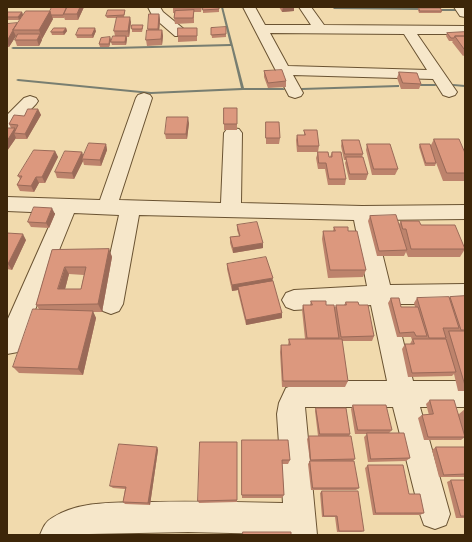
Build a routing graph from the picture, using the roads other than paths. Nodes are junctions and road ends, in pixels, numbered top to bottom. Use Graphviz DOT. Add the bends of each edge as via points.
graph roads {
  1 [pos="154,7"];
  2 [pos="249,7"];
  3 [pos="305,7"];
  4 [pos="460,7"];
  5 [pos="465,13"];
  6 [pos="260,29"];
  7 [pos="320,29"];
  8 [pos="408,30"];
  9 [pos="465,30"];
  10 [pos="180,33"];
  11 [pos="282,70"];
  12 [pos="438,75"];
  13 [pos="449,92"];
  14 [pos="296,94"];
  15 [pos="144,98"];
  16 [pos="30,101"];
  17 [pos="7,124"];
  18 [pos="233,133"];
  19 [pos="7,204"];
  20 [pos="66,206"];
  21 [pos="107,208"];
  22 [pos="130,208"];
  23 [pos="231,210"];
  24 [pos="465,212"];
  25 [pos="362,213"];
  26 [pos="440,213"];
  27 [pos="453,231"];
  28 [pos="465,294"];
  29 [pos="381,295"];
  30 [pos="294,300"];
  31 [pos="111,304"];
  32 [pos="9,344"];
  33 [pos="403,394"];
  34 [pos="465,394"];
  35 [pos="435,514"];
  36 [pos="188,526"];
  37 [pos="300,527"];
  38 [pos="56,535"];
  1 -- 10 [label="street" via="158,14"];
  2 -- 6 [label="street"];
  3 -- 7 [label="street"];
  4 -- 5 [label="street"];
  6 -- 7 [label="street"];
  6 -- 11 [label="street"];
  7 -- 8 [label="street"];
  8 -- 9 [label="street"];
  8 -- 12 [label="street"];
  11 -- 12 [label="street"];
  11 -- 14 [label="street"];
  12 -- 13 [label="street"];
  15 -- 21 [label="street"];
  16 -- 17 [label="street"];
  18 -- 23 [label="street"];
  19 -- 20 [label="street"];
  20 -- 21 [label="street"];
  20 -- 32 [label="street"];
  21 -- 22 [label="street"];
  22 -- 23 [label="street"];
  22 -- 31 [label="street"];
  23 -- 25 [label="street"];
  24 -- 26 [label="street"];
  25 -- 26 [label="street"];
  25 -- 29 [label="street"];
  26 -- 27 [label="street"];
  28 -- 29 [label="street"];
  29 -- 30 [label="street"];
  29 -- 33 [label="street"];
  33 -- 34 [label="street"];
  33 -- 35 [label="street"];
  33 -- 37 [label="street" via="295,396 291,414"];
  36 -- 37 [label="street"];
  36 -- 38 [label="street" via="102,519 75,523"];
}
